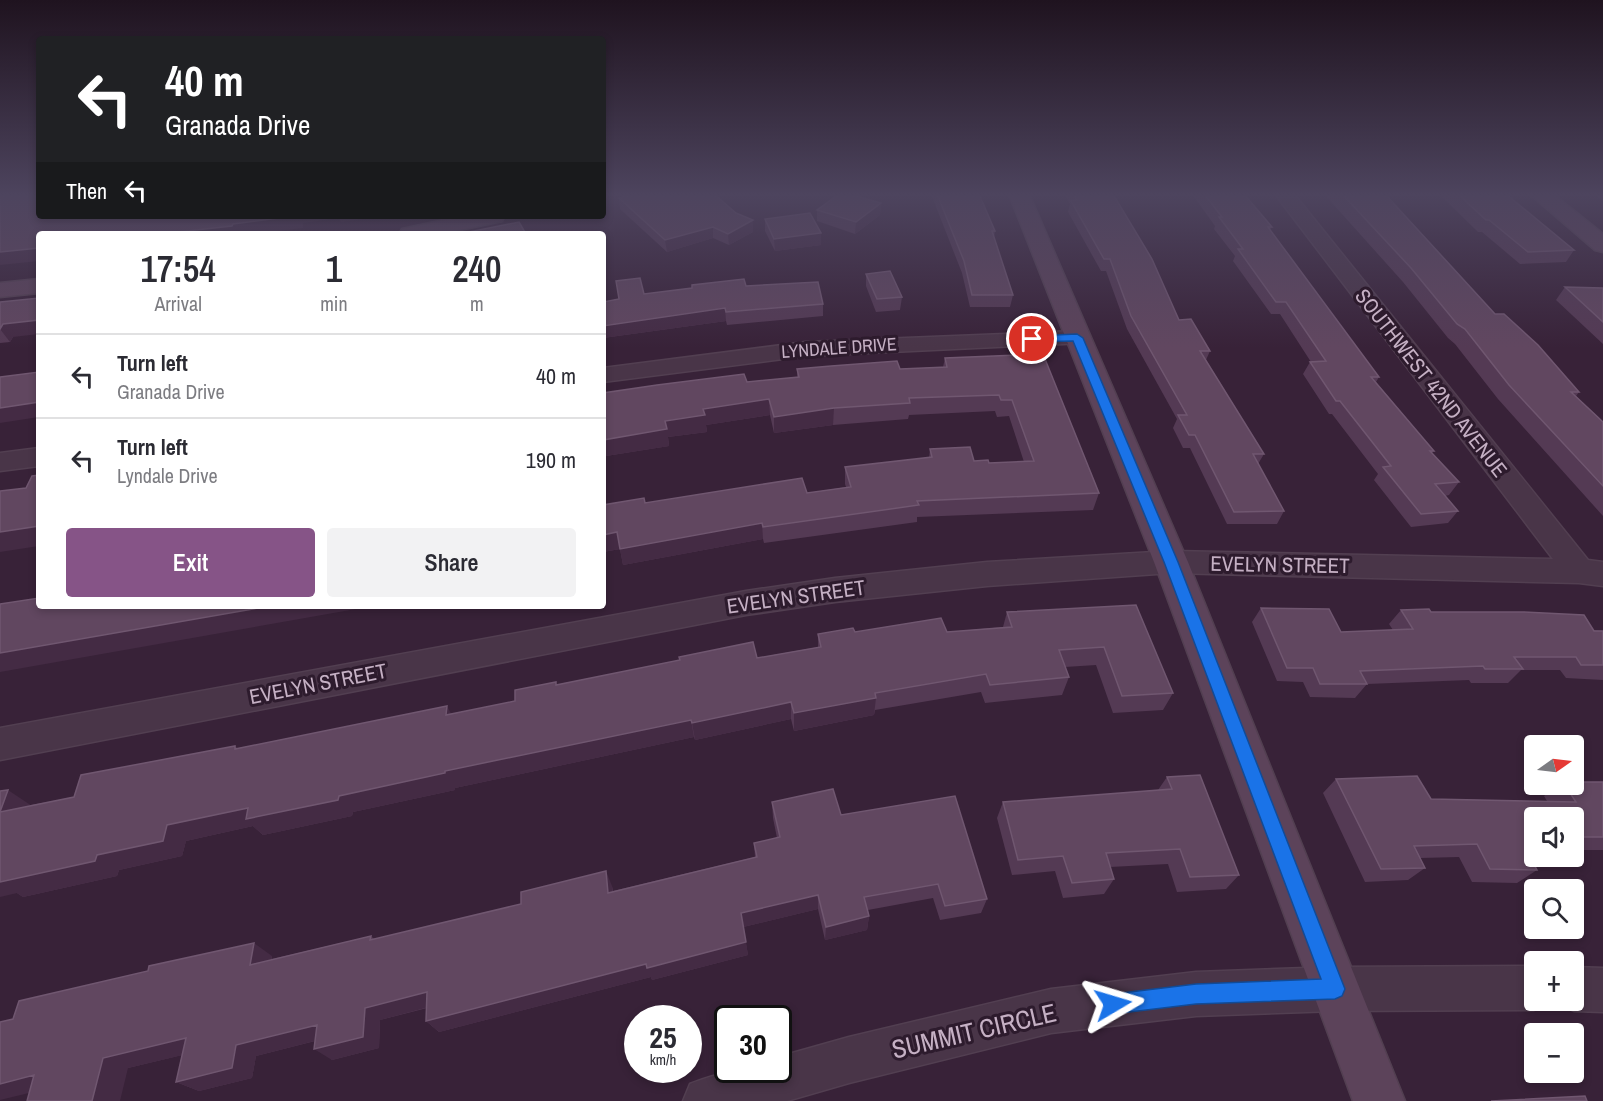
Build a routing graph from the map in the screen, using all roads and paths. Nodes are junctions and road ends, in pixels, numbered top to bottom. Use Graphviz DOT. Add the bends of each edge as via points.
graph roads {
  1 [pos="1040,245"];
  2 [pos="1326,245"];
  3 [pos="36,286"];
  4 [pos="0,290"];
  5 [pos="1077,338"];
  6 [pos="606,375"];
  7 [pos="36,457"];
  8 [pos="0,462"];
  9 [pos="1171,562"];
  10 [pos="1591,573"];
  11 [pos="0,744"];
  12 [pos="1524,988"];
  13 [pos="1335,989"];
  14 [pos="1584,989"];
  15 [pos="1603,990"];
  16 [pos="706,1101"];
  17 [pos="1379,1101"];
  1 -- 5 [label="street"];
  2 -- 10 [label="street, SOUTHWEST 42ND AVENUE"];
  3 -- 4 [label="street"];
  5 -- 6 [label="street, LYNDALE DRIVE" via="806,349"];
  5 -- 9 [label="street"];
  7 -- 8 [label="street"];
  9 -- 10 [label="street, EVELYN STREET"];
  9 -- 11 [label="street, EVELYN STREET" via="987,574 746,603"];
  9 -- 13 [label="street"];
  12 -- 13 [label="street, SUMMIT CIRCLE"];
  13 -- 16 [label="street, SUMMIT CIRCLE" via="1196,994 1051,1011 849,1060"];
  13 -- 17 [label="street"];
  14 -- 15 [label="street"];
}
